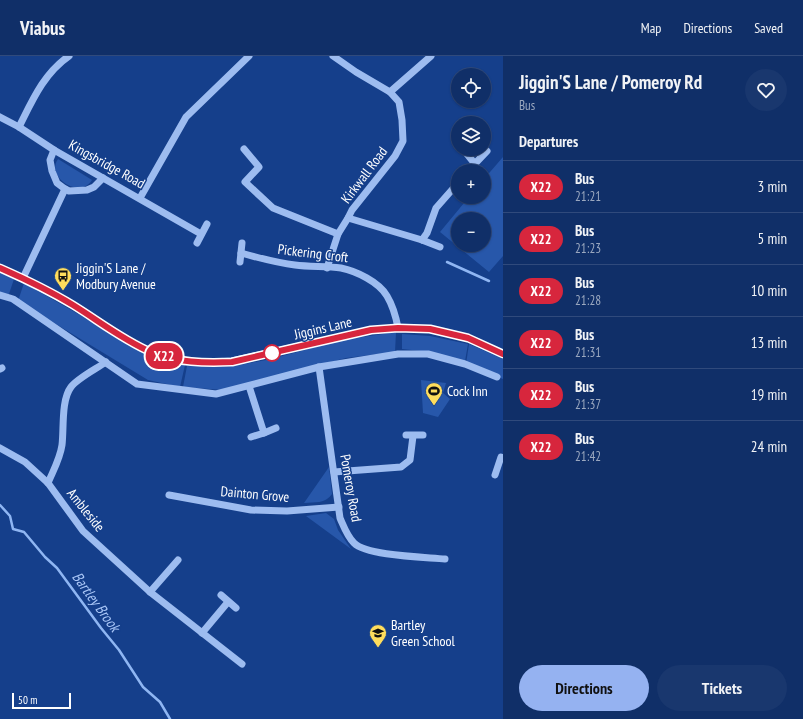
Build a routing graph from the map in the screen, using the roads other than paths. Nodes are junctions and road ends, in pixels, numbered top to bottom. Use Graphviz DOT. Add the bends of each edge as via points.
graph roads {
  1 [pos="69,56"];
  2 [pos="250,56"];
  3 [pos="333,56"];
  4 [pos="432,56"];
  5 [pos="390,92"];
  6 [pos="0,117"];
  7 [pos="18,126"];
  8 [pos="244,149"];
  9 [pos="54,150"];
  10 [pos="468,156"];
  11 [pos="482,156"];
  12 [pos="475,164"];
  13 [pos="103,178"];
  14 [pos="65,189"];
  15 [pos="451,191"];
  16 [pos="140,198"];
  17 [pos="348,218"];
  18 [pos="207,224"];
  19 [pos="201,234"];
  20 [pos="338,234"];
  21 [pos="422,240"];
  22 [pos="197,243"];
  23 [pos="242,243"];
  24 [pos="440,247"];
  25 [pos="241,253"];
  26 [pos="240,262"];
  27 [pos="0,268"];
  28 [pos="327,268"];
  29 [pos="23,278"];
  30 [pos="0,295"];
  31 [pos="398,328"];
  32 [pos="503,354"];
  33 [pos="106,362"];
  34 [pos="319,367"];
  35 [pos="497,377"];
  36 [pos="249,386"];
  37 [pos="276,428"];
  38 [pos="264,433"];
  39 [pos="423,435"];
  40 [pos="251,438"];
  41 [pos="0,448"];
  42 [pos="501,457"];
  43 [pos="501,467"];
  44 [pos="334,472"];
  45 [pos="495,475"];
  46 [pos="48,483"];
  47 [pos="169,496"];
  48 [pos="339,507"];
  49 [pos="445,559"];
  50 [pos="178,560"];
  51 [pos="150,592"];
  52 [pos="221,595"];
  53 [pos="228,602"];
  54 [pos="236,608"];
  55 [pos="202,633"];
  56 [pos="242,664"];
  1 -- 7 [label="street" via="53,69 40,86"];
  2 -- 16 [label="street" via="186,117"];
  3 -- 5 [label="street, Kirkwall Road"];
  4 -- 5 [label="street"];
  5 -- 17 [label="street, Kirkwall Road" via="399,102 403,141 395,156"];
  6 -- 7 [label="street, Kingsbridge Road"];
  7 -- 9 [label="street, Kingsbridge Road"];
  8 -- 20 [label="street" via="259,167 245,182 273,208"];
  9 -- 13 [label="street, Kingsbridge Road"];
  9 -- 14 [label="street" via="50,160 52,171 57,183"];
  10 -- 12 [label="street"];
  11 -- 12 [label="street"];
  13 -- 14 [label="street" via="94,188 69,191"];
  13 -- 16 [label="street, Kingsbridge Road"];
  14 -- 29 [label="street"];
  15 -- 21 [label="street" via="436,208"];
  16 -- 19 [label="street, Kingsbridge Road"];
  17 -- 20 [label="street, Kirkwall Road"];
  17 -- 21 [label="street"];
  18 -- 19 [label="street"];
  19 -- 22 [label="street"];
  20 -- 28 [label="street, Kirkwall Road"];
  21 -- 24 [label="street"];
  23 -- 25 [label="street"];
  25 -- 26 [label="street"];
  25 -- 28 [label="street, Pickering Croft" via="278,262"];
  27 -- 29 [label="street, Jiggins Lane"];
  28 -- 31 [label="street, Pickering Croft" via="341,268 372,280 387,295"];
  29 -- 31 [label="street, Jiggins Lane" via="152,352 187,360 232,362 371,330"];
  30 -- 33 [label="street" via="13,299"];
  31 -- 32 [label="street, Jiggins Lane" via="430,329 468,338"];
  33 -- 36 [label="street" via="137,384 216,394"];
  33 -- 46 [label="street" via="70,388 66,399 60,457"];
  34 -- 35 [label="street" via="398,354 428,354 465,364"];
  34 -- 36 [label="street"];
  34 -- 44 [label="street, Pomeroy Road"];
  36 -- 38 [label="street"];
  37 -- 38 [label="street"];
  38 -- 40 [label="street"];
  39 -- 44 [label="street" via="410,435 410,460 401,467"];
  41 -- 46 [label="street, Ambleside" via="26,462"];
  42 -- 43 [label="street"];
  43 -- 45 [label="street"];
  44 -- 48 [label="street, Pomeroy Road"];
  46 -- 51 [label="street, Ambleside" via="83,532"];
  47 -- 48 [label="street, Dainton Grove" via="251,510 287,511"];
  48 -- 49 [label="street, Pomeroy Road" via="340,518 347,535 361,548 374,552"];
  50 -- 51 [label="street"];
  51 -- 55 [label="street, Ambleside"];
  52 -- 53 [label="street"];
  53 -- 54 [label="street"];
  53 -- 55 [label="street"];
  55 -- 56 [label="street, Ambleside"];
}
